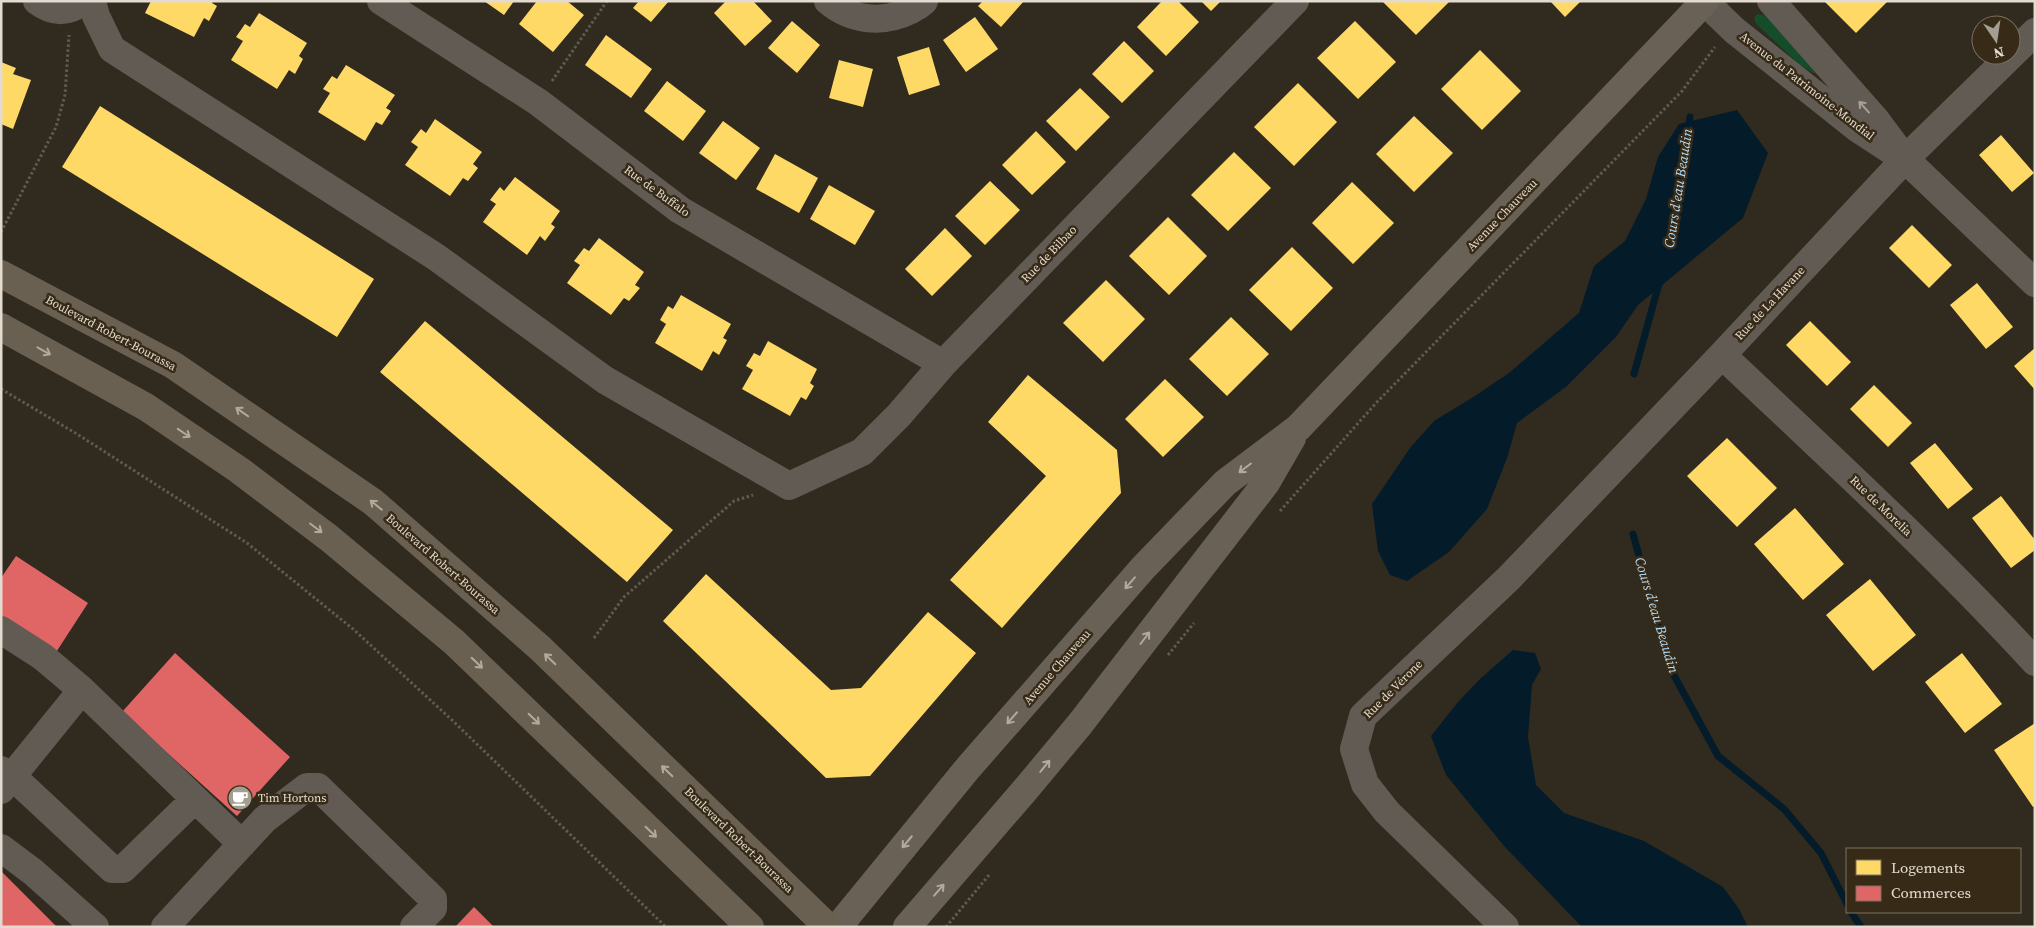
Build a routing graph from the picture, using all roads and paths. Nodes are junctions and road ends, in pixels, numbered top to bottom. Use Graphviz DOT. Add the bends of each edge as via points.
graph roads {
  1 [pos="37,1"];
  2 [pos="381,1"];
  3 [pos="607,1"];
  4 [pos="828,1"];
  5 [pos="924,1"];
  6 [pos="1295,1"];
  7 [pos="1771,1"];
  8 [pos="1705,2"];
  9 [pos="82,4"];
  10 [pos="2035,32"];
  11 [pos="1726,37"];
  12 [pos="538,102"];
  13 [pos="1905,159"];
  14 [pos="1,232"];
  15 [pos="1,274"];
  16 [pos="2035,283"];
  17 [pos="1,327"];
  18 [pos="1722,355"];
  19 [pos="943,364"];
  20 [pos="1,390"];
  21 [pos="1298,428"];
  22 [pos="789,486"];
  23 [pos="1275,515"];
  24 [pos="1509,578"];
  25 [pos="1194,622"];
  26 [pos="1,630"];
  27 [pos="594,638"];
  28 [pos="1164,660"];
  29 [pos="2035,662"];
  30 [pos="82,690"];
  31 [pos="5,779"];
  32 [pos="195,799"];
  33 [pos="242,844"];
  34 [pos="1,848"];
  35 [pos="990,874"];
  36 [pos="95,927"];
  37 [pos="165,927"];
  38 [pos="414,927"];
  39 [pos="666,927"];
  40 [pos="750,927"];
  41 [pos="828,927"];
  42 [pos="838,927"];
  43 [pos="907,927"];
  44 [pos="946,927"];
  45 [pos="1504,927"];
  1 -- 9 [label="street" via="56,11"];
  2 -- 12 [label="street, Rue de Buffalo"];
  3 -- 12 [label="path"];
  4 -- 5 [label="street" via="857,17 879,20 900,15"];
  6 -- 19 [label="street, Rue de Bilbao"];
  13 -- 7 [label="street, Avenue du Patrimoine-Mondial, one-way" via="1876,120"];
  8 -- 11 [label="street, Avenue du Patrimoine-Mondial"];
  8 -- 21 [label="main road, Avenue Chauveau"];
  9 -- 14 [label="path" via="56,127"];
  9 -- 22 [label="street" via="96,16 112,49 436,257 605,380"];
  10 -- 13 [label="street, Rue de La Havane"];
  11 -- 13 [label="street, Avenue du Patrimoine-Mondial"];
  11 -- 23 [label="path" via="1682,91 1377,402"];
  12 -- 19 [label="street, Rue de Buffalo" via="680,210"];
  13 -- 16 [label="street, Avenue du Patrimoine-Mondial"];
  13 -- 18 [label="street, Rue de La Havane"];
  41 -- 15 [label="highway, Boulevard Robert-Bourassa, one-way" via="540,648 373,502 173,365"];
  17 -- 40 [label="highway, one-way" via="146,407 239,470 329,538 454,642"];
  18 -- 24 [label="street, Rue de La Havane"];
  18 -- 29 [label="street, Rue de Morelia" via="1986,609"];
  19 -- 22 [label="street, Rue de Bilbao" via="862,452"];
  20 -- 39 [label="path" via="77,434 247,543 353,629"];
  21 -- 42 [label="main road, Avenue Chauveau, one-way" via="1225,483 1143,568 968,768"];
  43 -- 21 [label="main road, Avenue Chauveau, one-way" via="1080,724 1266,484"];
  22 -- 27 [label="path" via="734,501 624,597"];
  24 -- 45 [label="street, Rue de Vérone" via="1363,716 1354,749 1365,784 1387,812"];
  25 -- 28 [label="path"];
  26 -- 30 [label="street" via="44,657"];
  30 -- 31 [label="street"];
  30 -- 32 [label="street"];
  31 -- 32 [label="street" via="112,869 123,869"];
  32 -- 33 [label="street"];
  33 -- 37 [label="street"];
  33 -- 38 [label="street" via="265,819 307,787 318,787 433,899 433,908"];
  34 -- 36 [label="street"];
  35 -- 44 [label="path"];
}
